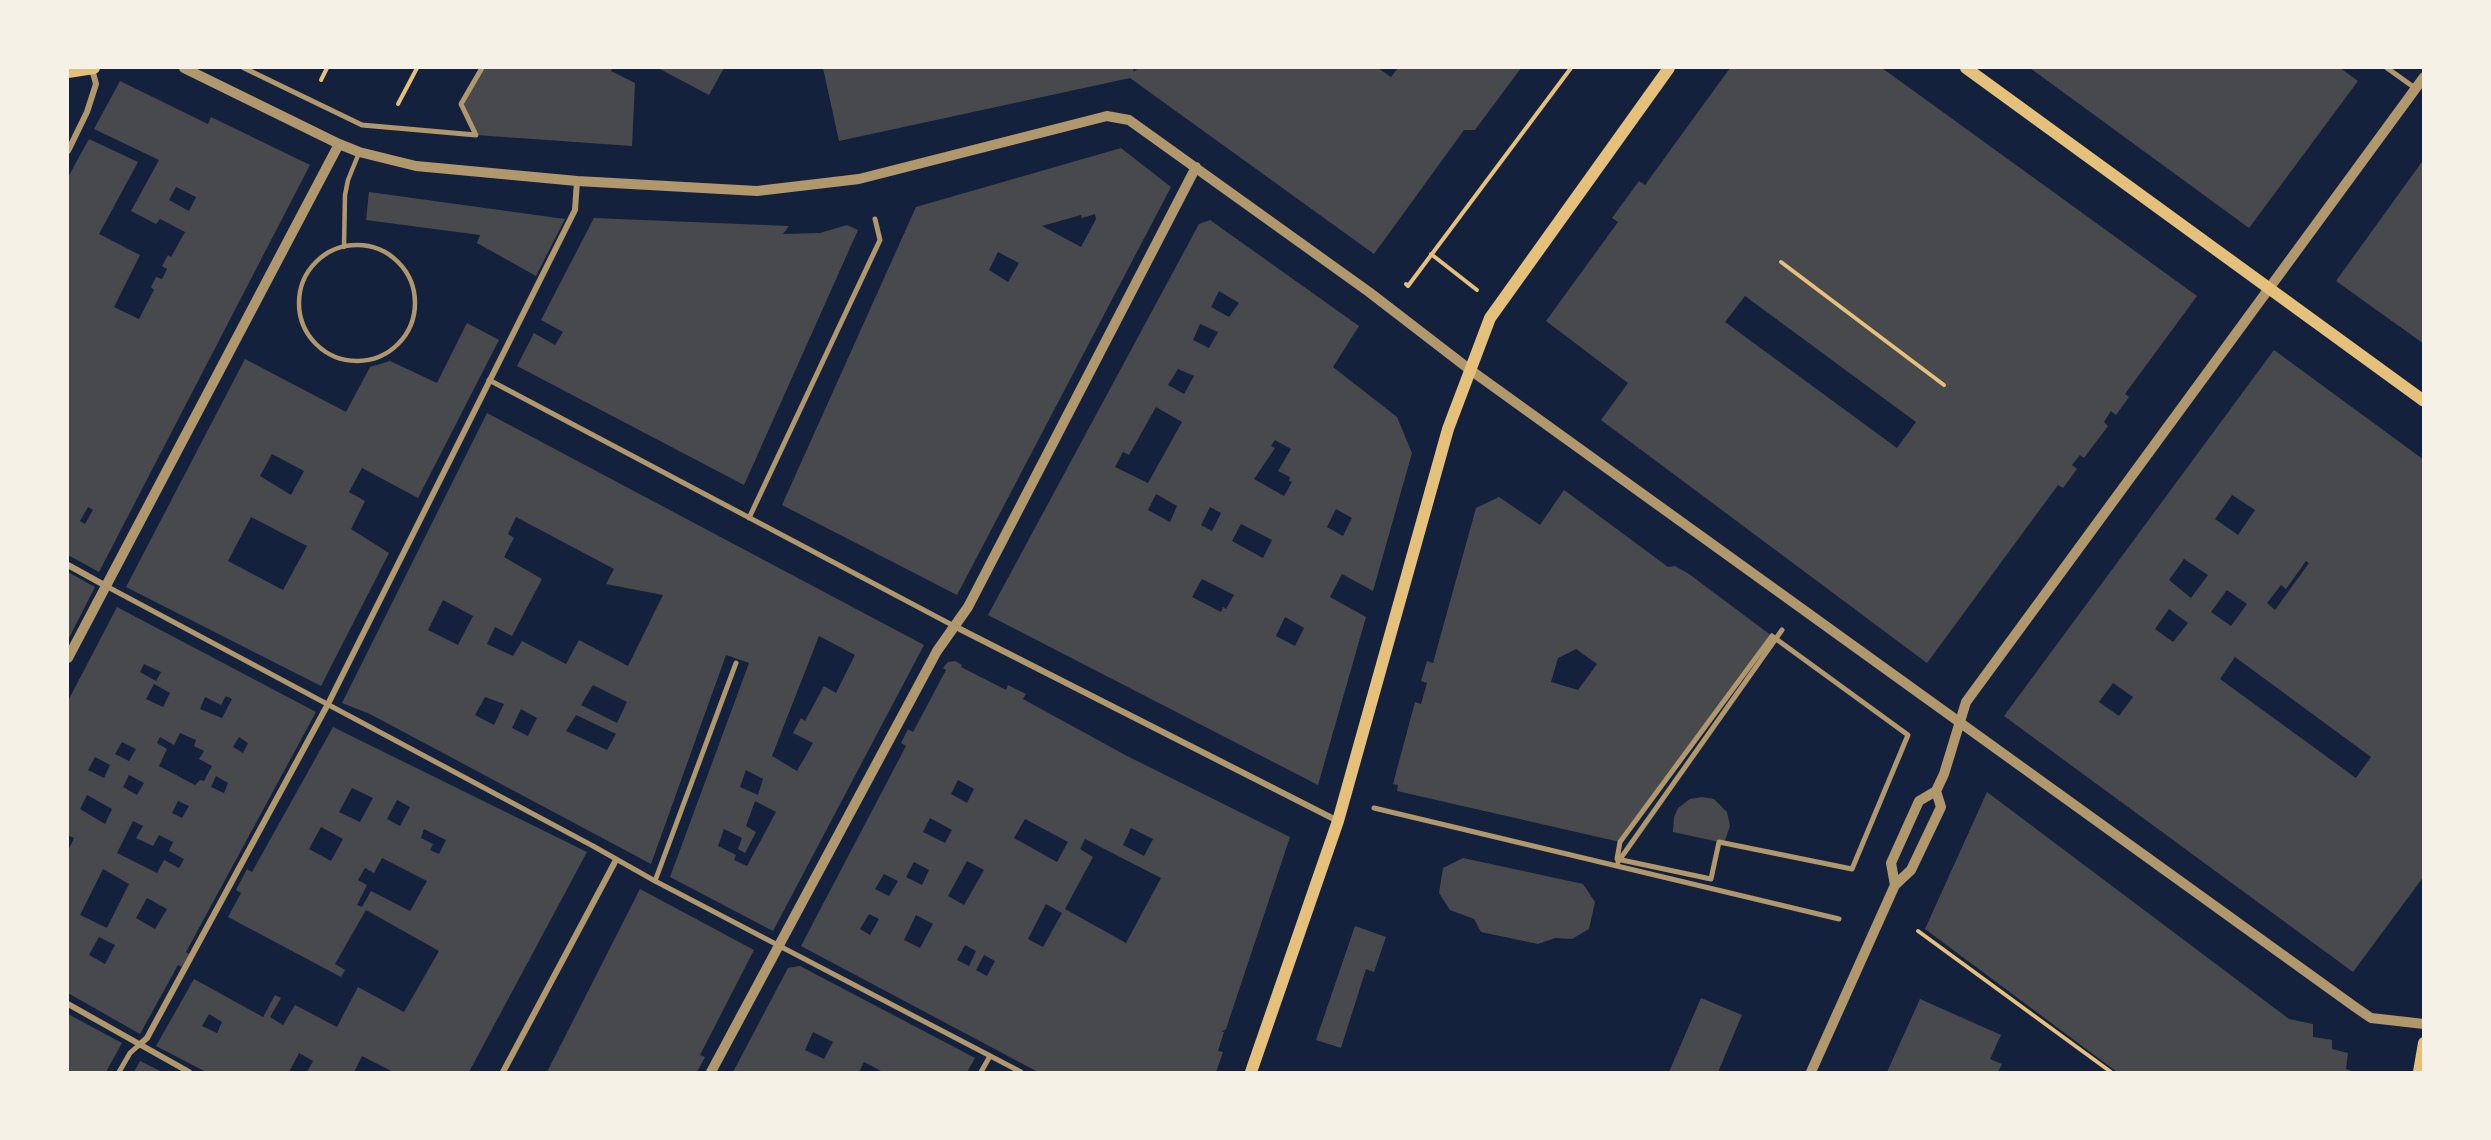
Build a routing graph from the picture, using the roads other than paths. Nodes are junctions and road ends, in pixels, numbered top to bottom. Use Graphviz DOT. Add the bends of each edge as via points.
graph roads {
  1 [pos="93,68"];
  2 [pos="184,68"];
  3 [pos="244,68"];
  4 [pos="482,68"];
  5 [pos="1669,68"];
  6 [pos="1966,68"];
  7 [pos="2387,68"];
  8 [pos="68,72"];
  9 [pos="2424,77"];
  10 [pos="2415,88"];
  11 [pos="339,144"];
  12 [pos="68,151"];
  13 [pos="359,152"];
  14 [pos="1196,167"];
  15 [pos="577,181"];
  16 [pos="875,219"];
  17 [pos="344,247"];
  18 [pos="2269,288"];
  19 [pos="1469,369"];
  20 [pos="489,380"];
  21 [pos="2424,401"];
  22 [pos="749,518"];
  23 [pos="68,565"];
  24 [pos="106,585"];
  25 [pos="954,626"];
  26 [pos="1782,630"];
  27 [pos="1776,638"];
  28 [pos="68,658"];
  29 [pos="736,663"];
  30 [pos="328,704"];
  31 [pos="1960,723"];
  32 [pos="1936,791"];
  33 [pos="1374,808"];
  34 [pos="1338,821"];
  35 [pos="1620,859"];
  36 [pos="616,860"];
  37 [pos="1616,866"];
  38 [pos="656,881"];
  39 [pos="1895,885"];
  40 [pos="1839,919"];
  41 [pos="777,945"];
  42 [pos="68,1004"];
  43 [pos="2424,1024"];
  44 [pos="2424,1043"];
  45 [pos="139,1045"];
  46 [pos="990,1056"];
  47 [pos="119,1072"];
  48 [pos="189,1072"];
  49 [pos="503,1072"];
  50 [pos="711,1072"];
  51 [pos="981,1072"];
  52 [pos="1021,1072"];
  53 [pos="1251,1072"];
  54 [pos="1811,1072"];
  55 [pos="2420,1072"];
  1 -- 8 [label="main road"];
  1 -- 12 [label="street" via="96,84"];
  2 -- 11 [label="street"];
  3 -- 4 [label="street" via="362,125 476,135 461,104"];
  5 -- 19 [label="main road" via="1490,318"];
  6 -- 18 [label="main road"];
  7 -- 10 [label="street"];
  9 -- 10 [label="street"];
  10 -- 18 [label="street"];
  11 -- 13 [label="street"];
  11 -- 24 [label="street"];
  13 -- 15 [label="street" via="416,166"];
  13 -- 17 [label="lane" via="348,180"];
  14 -- 15 [label="street" via="1129,120 1107,116 848,180 757,191"];
  14 -- 19 [label="street"];
  14 -- 25 [label="street" via="968,607"];
  15 -- 20 [label="street" via="574,210"];
  16 -- 22 [label="street" via="880,240"];
  17 -- 17 [label="lane" via="313,264 303,280 300,316 307,333 326,352 352,361 370,360 387,352 406,333 415,307 413,289 407,273 379,249 362,245"];
  18 -- 21 [label="main road"];
  18 -- 31 [label="street" via="1966,702"];
  19 -- 31 [label="street"];
  19 -- 34 [label="main road" via="1448,429"];
  20 -- 22 [label="street"];
  20 -- 30 [label="street"];
  22 -- 25 [label="street"];
  23 -- 24 [label="street"];
  24 -- 28 [label="street"];
  24 -- 30 [label="street"];
  25 -- 34 [label="street"];
  25 -- 41 [label="street"];
  26 -- 27 [label="street"];
  27 -- 35 [label="street"];
  27 -- 35 [label="street" via="1772,636 1620,842"];
  27 -- 35 [label="street" via="1908,735 1852,869 1719,842 1711,879"];
  29 -- 38 [label="street"];
  30 -- 36 [label="street"];
  30 -- 45 [label="street" via="147,1038"];
  31 -- 32 [label="street"];
  31 -- 43 [label="street" via="2372,1018"];
  32 -- 39 [label="street" via="1941,807 1911,870"];
  32 -- 39 [label="street" via="1919,801 1891,863"];
  33 -- 37 [label="street"];
  34 -- 53 [label="main road"];
  35 -- 37 [label="street"];
  36 -- 38 [label="street"];
  36 -- 49 [label="street"];
  37 -- 40 [label="street"];
  38 -- 41 [label="street"];
  39 -- 54 [label="street"];
  41 -- 46 [label="street"];
  41 -- 50 [label="street"];
  42 -- 45 [label="street"];
  44 -- 55 [label="main road"];
  45 -- 47 [label="street"];
  45 -- 48 [label="street"];
  46 -- 51 [label="street"];
  46 -- 52 [label="street"];
}
